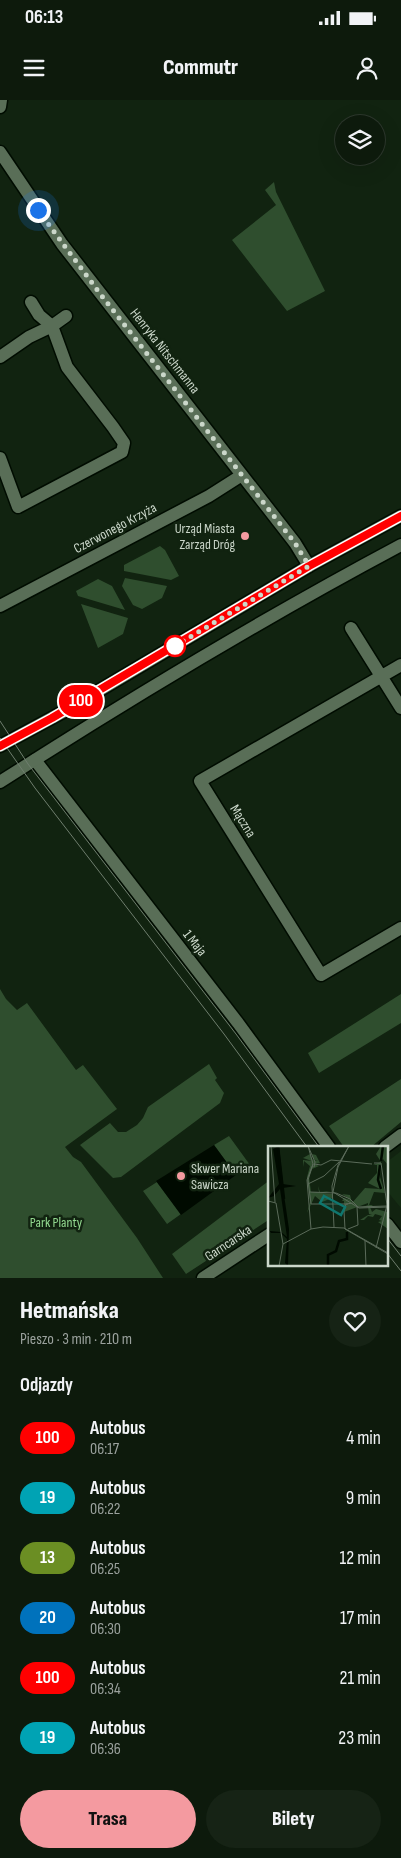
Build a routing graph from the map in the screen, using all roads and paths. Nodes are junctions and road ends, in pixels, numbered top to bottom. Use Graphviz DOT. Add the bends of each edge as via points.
graph roads {
  1 [pos="1,100"];
  2 [pos="0,107"];
  3 [pos="0,152"];
  4 [pos="31,302"];
  5 [pos="66,316"];
  6 [pos="52,326"];
  7 [pos="0,357"];
  8 [pos="0,458"];
  9 [pos="242,475"];
  10 [pos="401,516"];
  11 [pos="401,545"];
  12 [pos="309,566"];
  13 [pos="0,606"];
  14 [pos="351,628"];
  15 [pos="401,665"];
  16 [pos="380,677"];
  17 [pos="401,708"];
  18 [pos="4,745"];
  19 [pos="35,760"];
  20 [pos="0,782"];
  21 [pos="401,928"];
  22 [pos="401,1135"];
  23 [pos="328,1146"];
  24 [pos="386,1146"];
  25 [pos="388,1225"];
  26 [pos="268,1235"];
  27 [pos="401,1242"];
  28 [pos="203,1278"];
  1 -- 2 [label="street"];
  3 -- 9 [label="street, Henryka Nitschmanna" via="62,244"];
  4 -- 6 [label="street" via="39,315"];
  5 -- 6 [label="street"];
  6 -- 7 [label="street" via="29,336"];
  6 -- 8 [label="street" via="67,367 124,443 122,452 18,507"];
  9 -- 12 [label="street, Henryka Nitschmanna"];
  9 -- 13 [label="street, Czerwonego Krzyża" via="209,496"];
  10 -- 12 [label="street"];
  11 -- 19 [label="street" via="327,584"];
  12 -- 18 [label="street"];
  14 -- 16 [label="street"];
  15 -- 16 [label="street, Mączna"];
  16 -- 17 [label="street"];
  16 -- 21 [label="street, Mączna" via="200,781 321,975"];
  19 -- 20 [label="street"];
  19 -- 23 [label="street, 1 Maja" via="238,1023"];
  22 -- 24 [label="street"];
  25 -- 27 [label="street"];
  26 -- 28 [label="street, Garncarska"];
}
